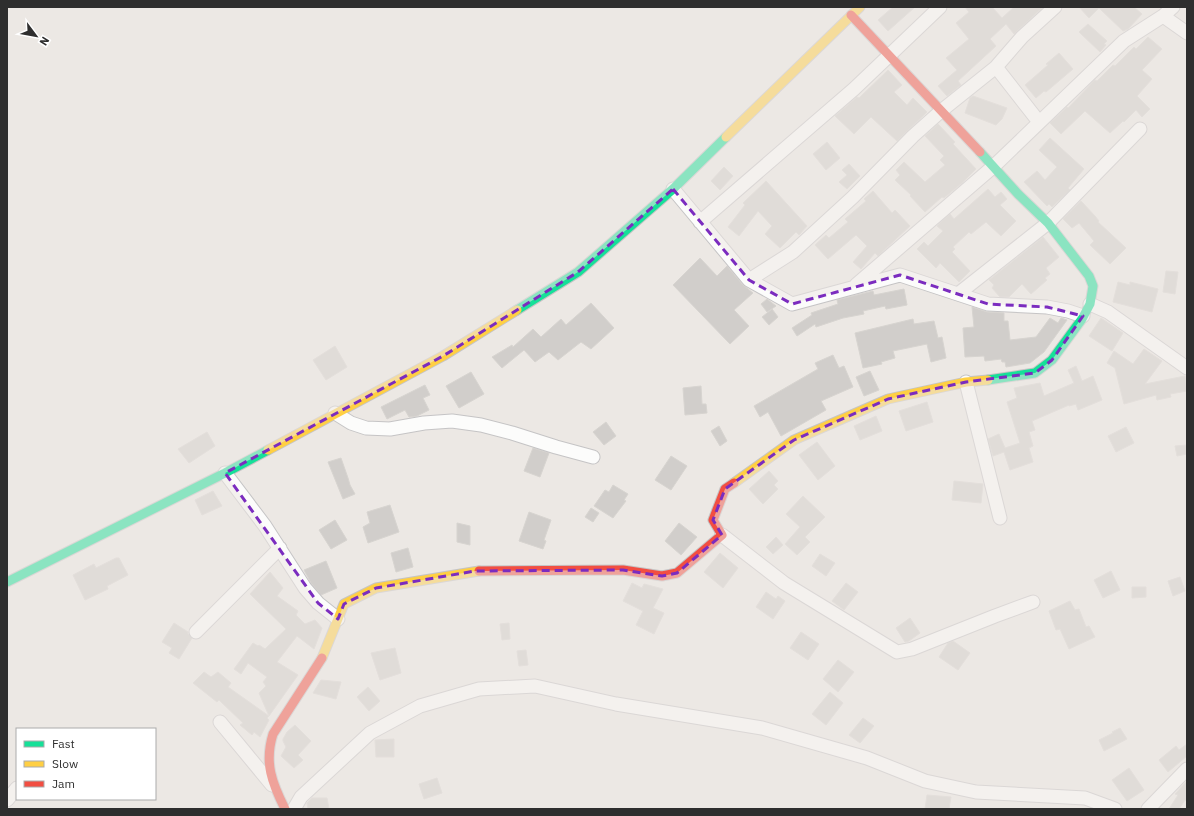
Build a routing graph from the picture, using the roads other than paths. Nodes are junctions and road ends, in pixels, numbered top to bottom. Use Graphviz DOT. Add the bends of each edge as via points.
graph roads {
  1 [pos="860,7"];
  2 [pos="940,7"];
  3 [pos="1055,7"];
  4 [pos="1168,11"];
  5 [pos="851,15"];
  6 [pos="1187,33"];
  7 [pos="888,55"];
  8 [pos="996,67"];
  9 [pos="941,111"];
  10 [pos="1040,122"];
  11 [pos="1140,129"];
  12 [pos="994,166"];
  13 [pos="673,189"];
  14 [pos="700,222"];
  15 [pos="1048,222"];
  16 [pos="749,280"];
  17 [pos="853,288"];
  18 [pos="958,294"];
  19 [pos="1090,304"];
  20 [pos="1084,316"];
  21 [pos="1187,368"];
  22 [pos="966,382"];
  23 [pos="335,413"];
  24 [pos="593,457"];
  25 [pos="225,473"];
  26 [pos="1000,518"];
  27 [pos="722,535"];
  28 [pos="280,548"];
  29 [pos="7,582"];
  30 [pos="1033,602"];
  31 [pos="338,618"];
  32 [pos="196,632"];
  33 [pos="220,722"];
  34 [pos="1187,769"];
  35 [pos="274,788"];
  36 [pos="16,789"];
  37 [pos="7,800"];
  38 [pos="285,809"];
  39 [pos="294,809"];
  40 [pos="1116,809"];
  41 [pos="1148,809"];
  1 -- 5 [label="street"];
  2 -- 7 [label="street"];
  3 -- 8 [label="street" via="1022,37"];
  4 -- 6 [label="street"];
  4 -- 10 [label="street" via="1124,40"];
  5 -- 7 [label="street"];
  5 -- 13 [label="street"];
  7 -- 9 [label="street"];
  7 -- 14 [label="street" via="854,89"];
  8 -- 9 [label="street"];
  8 -- 10 [label="street"];
  9 -- 12 [label="street"];
  9 -- 16 [label="street" via="794,252"];
  10 -- 12 [label="street"];
  11 -- 15 [label="street"];
  12 -- 15 [label="street" via="1018,194"];
  12 -- 17 [label="street"];
  13 -- 14 [label="street"];
  13 -- 23 [label="street" via="578,272 443,356"];
  14 -- 16 [label="street"];
  15 -- 18 [label="street"];
  15 -- 19 [label="street" via="1092,281"];
  16 -- 17 [label="street" via="792,304"];
  17 -- 18 [label="street" via="900,275"];
  18 -- 20 [label="street" via="988,304 1047,307"];
  19 -- 20 [label="street"];
  19 -- 21 [label="street" via="1108,312"];
  20 -- 22 [label="street" via="1052,360 1035,373"];
  22 -- 26 [label="street"];
  22 -- 27 [label="street" via="888,399 794,440 725,489 713,520"];
  23 -- 24 [label="street" via="351,423 366,428 390,429 452,421 481,425"];
  23 -- 25 [label="street"];
  25 -- 28 [label="street"];
  25 -- 29 [label="street"];
  27 -- 30 [label="street" via="784,583 897,652 912,649"];
  27 -- 31 [label="street" via="677,573 670,575 623,570 475,571 376,588 344,604"];
  28 -- 31 [label="street" via="305,588 318,603"];
  28 -- 32 [label="street"];
  31 -- 35 [label="street" via="321,661 273,734 269,745 269,762"];
  33 -- 35 [label="street"];
  34 -- 41 [label="street"];
  35 -- 38 [label="street"];
  36 -- 37 [label="street"];
  39 -- 40 [label="street" via="301,797 370,733 420,706 479,689 535,686 616,704 762,728 867,758 925,781 976,792 1085,798"];
}
